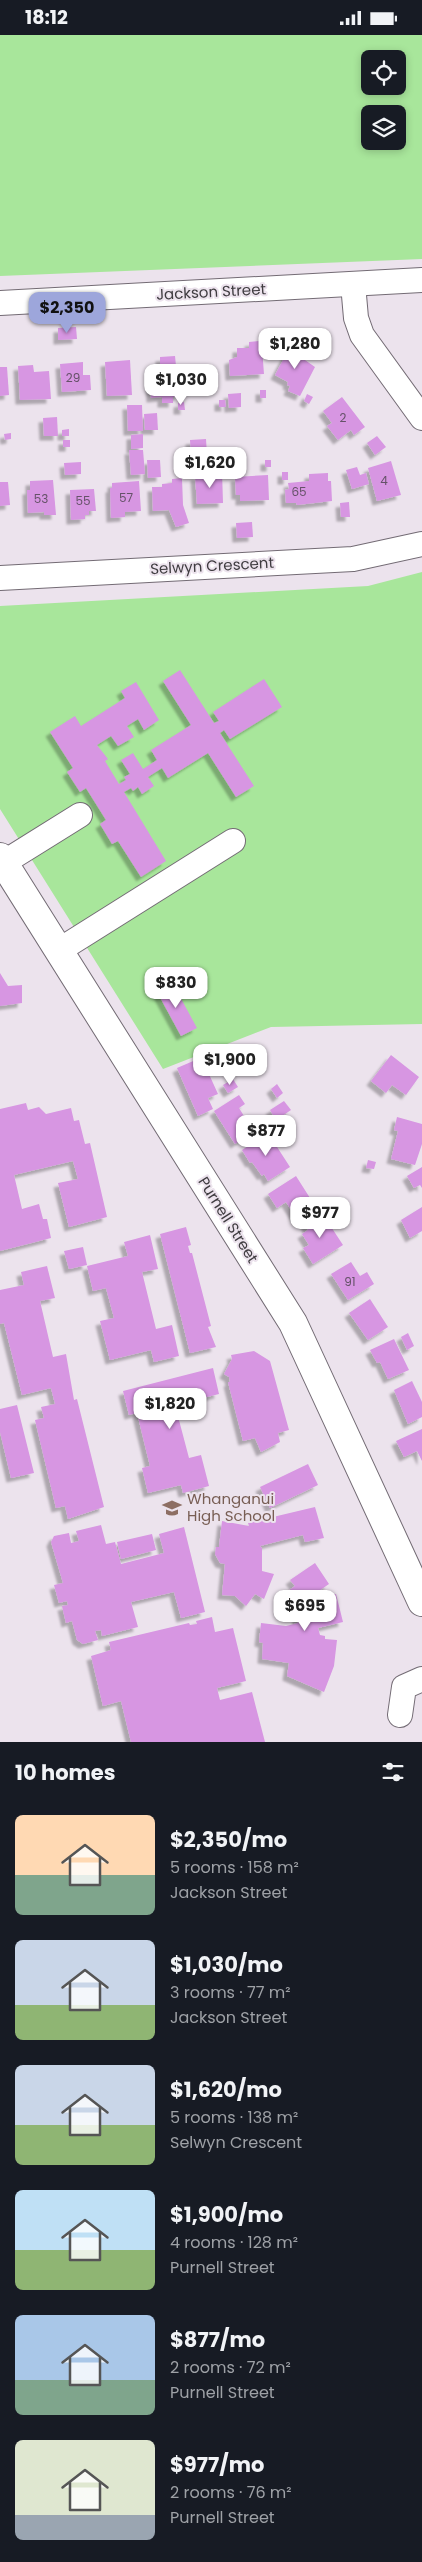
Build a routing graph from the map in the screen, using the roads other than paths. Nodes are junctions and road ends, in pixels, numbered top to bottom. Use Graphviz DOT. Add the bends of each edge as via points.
graph roads {
  1 [pos="422,280"];
  2 [pos="353,284"];
  3 [pos="0,303"];
  4 [pos="422,418"];
  5 [pos="422,544"];
  6 [pos="0,578"];
  7 [pos="80,815"];
  8 [pos="232,841"];
  9 [pos="2,860"];
  10 [pos="58,951"];
  11 [pos="422,1602"];
  12 [pos="405,1682"];
  13 [pos="400,1715"];
  1 -- 2 [label="street, Jackson Street"];
  2 -- 3 [label="street, Jackson Street"];
  2 -- 4 [label="street" via="356,318 362,335"];
  5 -- 6 [label="street, Selwyn Crescent" via="353,559"];
  7 -- 9 [label="street"];
  8 -- 10 [label="street"];
  9 -- 10 [label="main road, Purnell Street"];
  10 -- 11 [label="main road, Purnell Street" via="293,1323"];
  12 -- 13 [label="street"];
}
